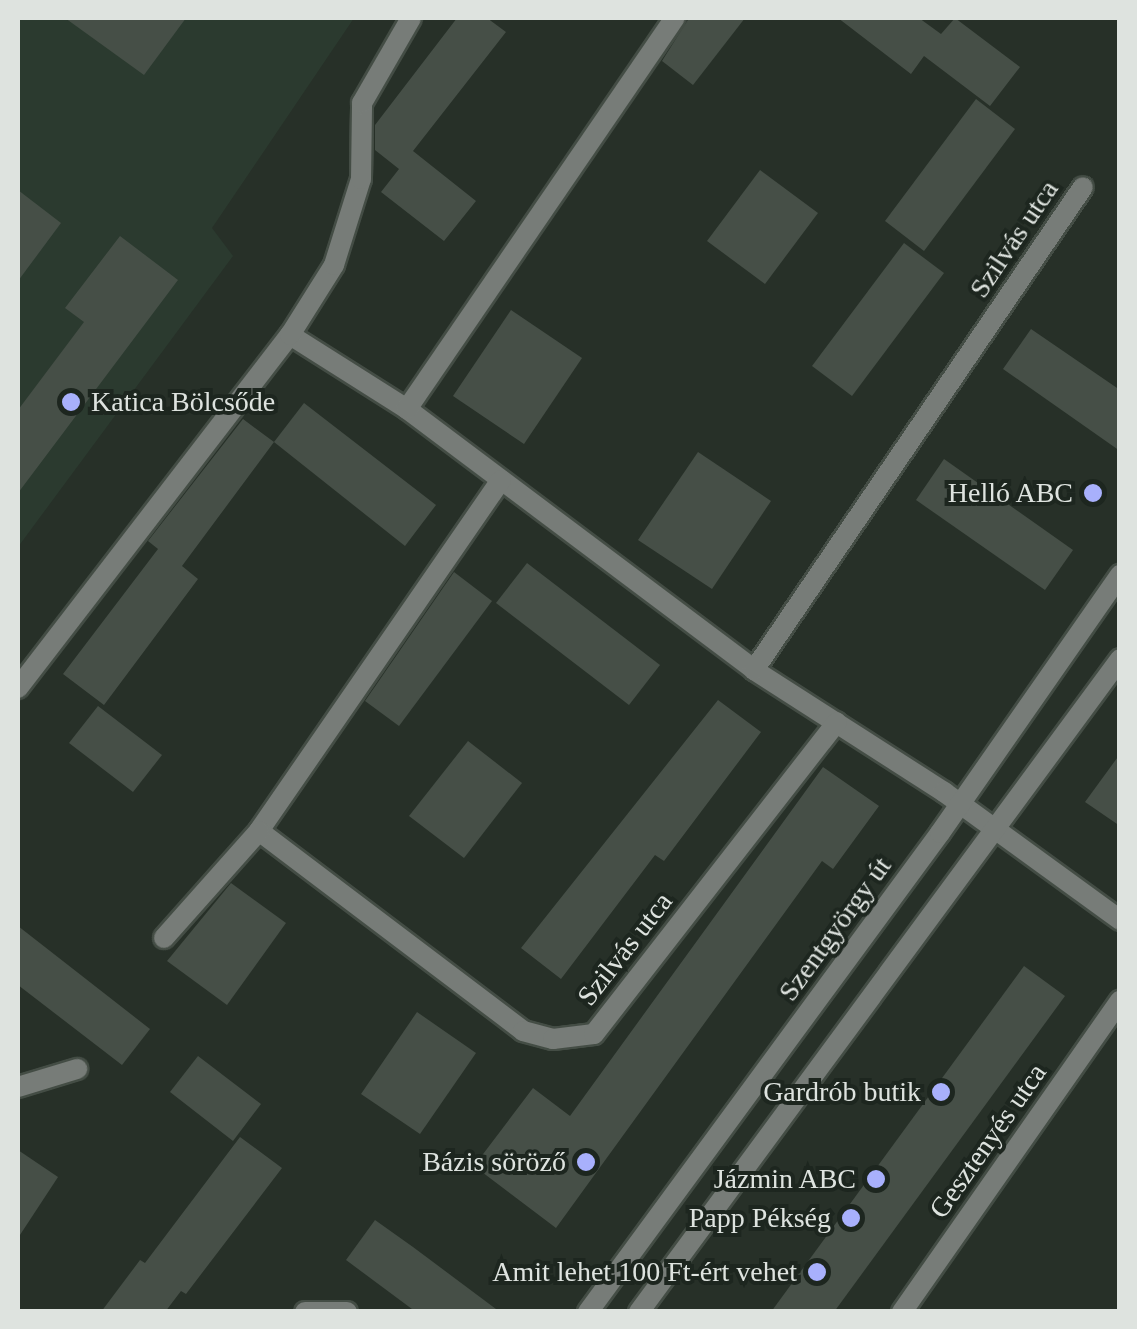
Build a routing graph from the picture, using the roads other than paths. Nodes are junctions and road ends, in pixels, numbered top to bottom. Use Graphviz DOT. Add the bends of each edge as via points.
graph roads {
  1 [pos="411,18"];
  2 [pos="675,18"];
  3 [pos="1083,187"];
  4 [pos="290,335"];
  5 [pos="407,408"];
  6 [pos="501,480"];
  7 [pos="1120,575"];
  8 [pos="1120,659"];
  9 [pos="754,670"];
  10 [pos="18,688"];
  11 [pos="837,722"];
  12 [pos="958,803"];
  13 [pos="999,830"];
  14 [pos="258,831"];
  15 [pos="1120,920"];
  16 [pos="164,938"];
  17 [pos="1120,1001"];
  18 [pos="77,1069"];
  19 [pos="18,1087"];
  20 [pos="305,1312"];
  21 [pos="347,1312"];
  22 [pos="588,1312"];
  23 [pos="639,1312"];
  24 [pos="902,1312"];
  1 -- 4 [label="street" via="362,104 361,179 334,265"];
  2 -- 5 [label="street"];
  3 -- 9 [label="street, Szilvás utca"];
  4 -- 5 [label="street"];
  4 -- 10 [label="street"];
  5 -- 6 [label="street"];
  6 -- 9 [label="street"];
  6 -- 14 [label="street"];
  7 -- 12 [label="street, Szentgyörgy út"];
  8 -- 13 [label="street"];
  9 -- 11 [label="street"];
  11 -- 12 [label="street"];
  11 -- 14 [label="street, Szilvás utca" via="594,1034 554,1039 523,1031"];
  12 -- 13 [label="street"];
  12 -- 22 [label="street, Szentgyörgy út"];
  13 -- 15 [label="street"];
  13 -- 23 [label="street"];
  14 -- 16 [label="street"];
  17 -- 24 [label="street, Gesztenyés utca"];
  18 -- 19 [label="street"];
  20 -- 21 [label="street"];
}
